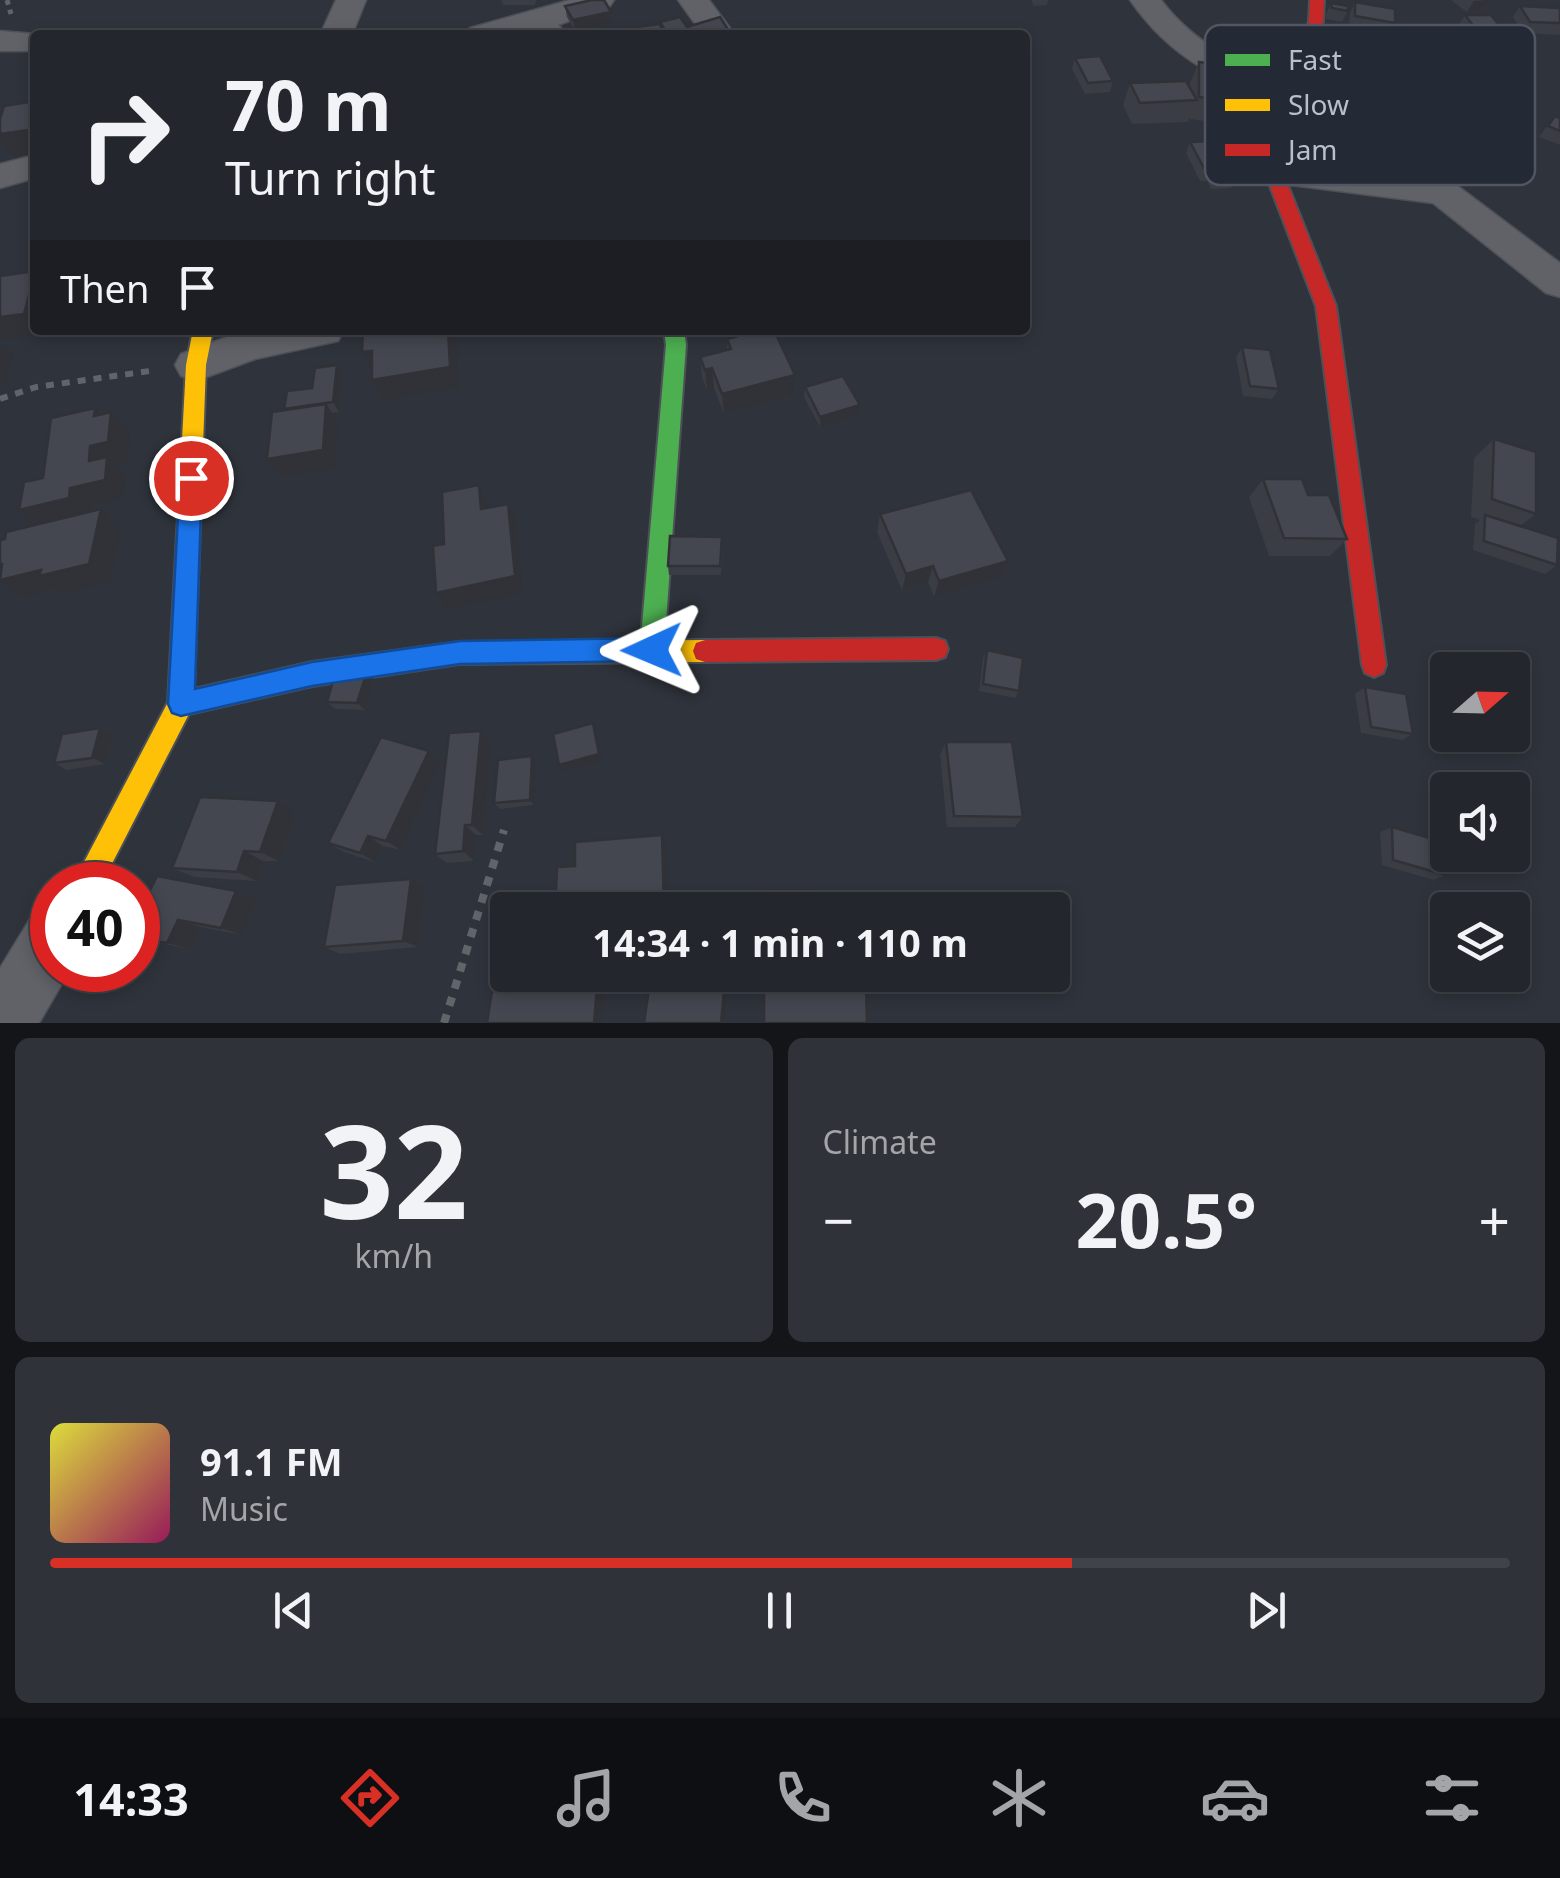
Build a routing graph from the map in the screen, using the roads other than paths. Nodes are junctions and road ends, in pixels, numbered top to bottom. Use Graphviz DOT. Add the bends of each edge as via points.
graph roads {
  1 [pos="351,0"];
  2 [pos="599,0"];
  3 [pos="694,0"];
  4 [pos="1145,0"];
  5 [pos="1317,0"];
  6 [pos="1315,25"];
  7 [pos="338,30"];
  8 [pos="540,30"];
  9 [pos="715,30"];
  10 [pos="0,41"];
  11 [pos="30,41"];
  12 [pos="1205,59"];
  13 [pos="30,167"];
  14 [pos="0,176"];
  15 [pos="1279,185"];
  16 [pos="1380,185"];
  17 [pos="1560,283"];
  18 [pos="298,335"];
  19 [pos="675,335"];
  20 [pos="200,348"];
  21 [pos="936,649"];
  22 [pos="652,650"];
  23 [pos="1374,665"];
  24 [pos="181,704"];
  25 [pos="98,862"];
  26 [pos="30,978"];
  27 [pos="3,1023"];
  1 -- 7 [label="street"];
  2 -- 8 [label="street"];
  3 -- 9 [label="street"];
  4 -- 12 [label="street"];
  5 -- 6 [label="street"];
  10 -- 11 [label="street"];
  13 -- 14 [label="street"];
  15 -- 23 [label="street" via="1326,306"];
  16 -- 17 [label="street" via="1442,192"];
  18 -- 20 [label="street"];
  19 -- 22 [label="street"];
  20 -- 24 [label="street"];
  21 -- 22 [label="street"];
  22 -- 24 [label="street" via="460,653 312,674"];
  24 -- 25 [label="street"];
  26 -- 27 [label="street"];
}
